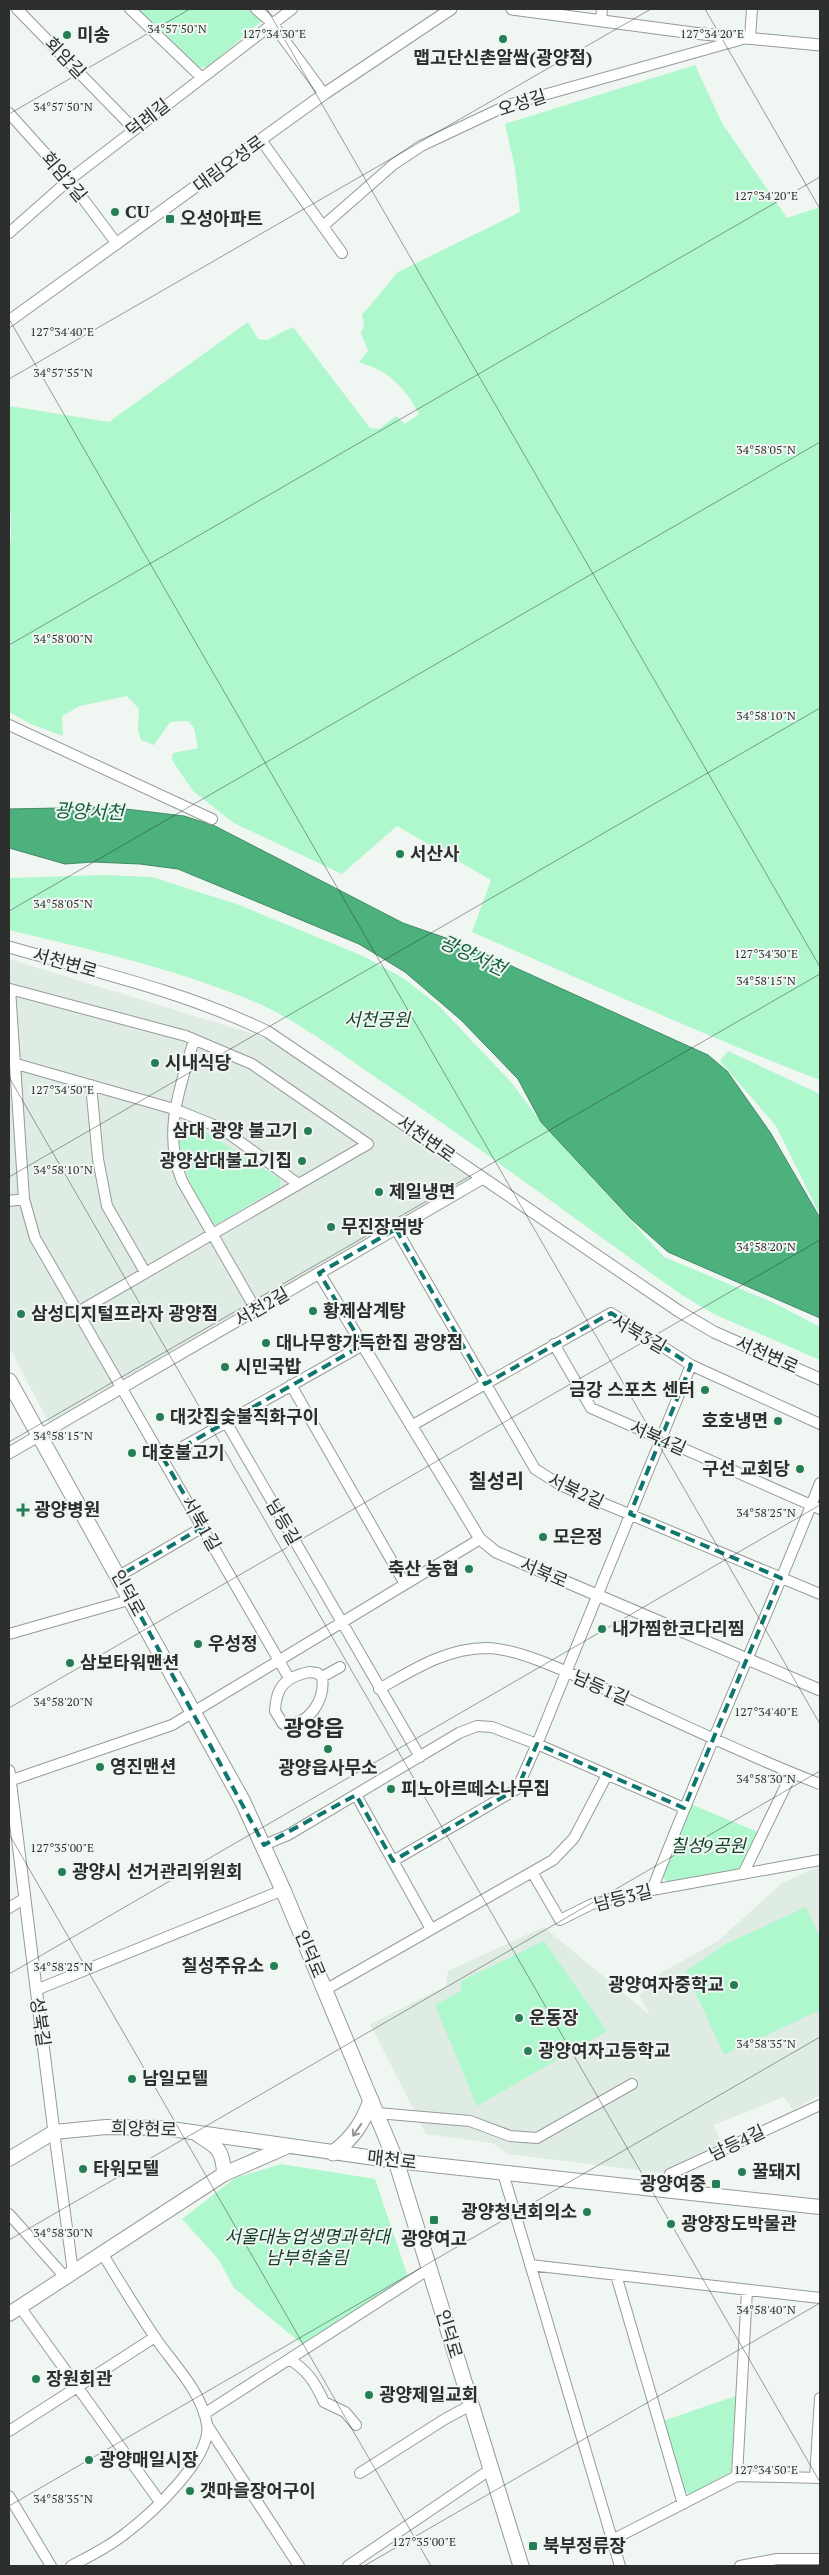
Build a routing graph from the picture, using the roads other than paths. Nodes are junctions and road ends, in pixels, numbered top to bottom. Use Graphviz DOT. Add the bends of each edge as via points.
graph roads {
  1 [pos="17,9"];
  2 [pos="130,9"];
  3 [pos="256,9"];
  4 [pos="292,9"];
  5 [pos="451,9"];
  6 [pos="512,9"];
  7 [pos="602,9"];
  8 [pos="752,9"];
  9 [pos="601,21"];
  10 [pos="272,23"];
  11 [pos="750,37"];
  12 [pos="820,45"];
  13 [pos="201,77"];
  14 [pos="324,94"];
  15 [pos="9,113"];
  16 [pos="134,129"];
  17 [pos="261,140"];
  18 [pos="69,180"];
  19 [pos="323,226"];
  20 [pos="10,230"];
  21 [pos="117,244"];
  22 [pos="342,253"];
  23 [pos="9,321"];
  24 [pos="9,725"];
  25 [pos="212,819"];
  26 [pos="9,947"];
  27 [pos="194,1040"];
  28 [pos="14,1063"];
  29 [pos="91,1085"];
  30 [pos="174,1109"];
  31 [pos="483,1178"];
  32 [pos="297,1183"];
  33 [pos="24,1199"];
  34 [pos="9,1201"];
  35 [pos="396,1229"];
  36 [pos="212,1234"];
  37 [pos="145,1272"];
  38 [pos="319,1273"];
  39 [pos="256,1310"];
  40 [pos="78,1312"];
  41 [pos="554,1344"];
  42 [pos="362,1345"];
  43 [pos="691,1365"];
  44 [pos="820,1379"];
  45 [pos="9,1381"];
  46 [pos="485,1384"];
  47 [pos="291,1386"];
  48 [pos="122,1388"];
  49 [pos="226,1422"];
  50 [pos="820,1424"];
  51 [pos="411,1426"];
  52 [pos="41,1436"];
  53 [pos="660,1440"];
  54 [pos="9,1453"];
  55 [pos="163,1458"];
  56 [pos="820,1484"];
  57 [pos="816,1507"];
  58 [pos="630,1514"];
  59 [pos="203,1527"];
  60 [pos="480,1539"];
  61 [pos="119,1576"];
  62 [pos="782,1578"];
  63 [pos="405,1584"];
  64 [pos="820,1594"];
  65 [pos="598,1596"];
  66 [pos="132,1599"];
  67 [pos="341,1622"];
  68 [pos="9,1634"];
  69 [pos="279,1660"];
  70 [pos="748,1660"];
  71 [pos="340,1667"];
  72 [pos="565,1672"];
  73 [pos="322,1677"];
  74 [pos="289,1678"];
  75 [pos="379,1689"];
  76 [pos="820,1690"];
  77 [pos="193,1710"];
  78 [pos="713,1737"];
  79 [pos="538,1744"];
  80 [pos="420,1757"];
  81 [pos="792,1773"];
  82 [pos="608,1775"];
  83 [pos="9,1777"];
  84 [pos="820,1784"];
  85 [pos="356,1795"];
  86 [pos="684,1808"];
  87 [pos="264,1845"];
  88 [pos="820,1860"];
  89 [pos="393,1861"];
  90 [pos="532,1872"];
  91 [pos="742,1874"];
  92 [pos="283,1890"];
  93 [pos="652,1890"];
  94 [pos="25,1898"];
  95 [pos="9,1908"];
  96 [pos="431,1930"];
  97 [pos="36,1990"];
  98 [pos="325,1990"];
  99 [pos="632,2084"];
  100 [pos="820,2105"];
  101 [pos="374,2106"];
  102 [pos="54,2132"];
  103 [pos="193,2132"];
  104 [pos="287,2146"];
  105 [pos="333,2153"];
  106 [pos="9,2159"];
  107 [pos="396,2161"];
  108 [pos="503,2173"];
  109 [pos="224,2174"];
  110 [pos="663,2190"];
  111 [pos="820,2207"];
  112 [pos="9,2214"];
  113 [pos="102,2253"];
  114 [pos="530,2265"];
  115 [pos="429,2269"];
  116 [pos="69,2274"];
  117 [pos="616,2275"];
  118 [pos="747,2290"];
  119 [pos="820,2298"];
  120 [pos="14,2310"];
  121 [pos="155,2337"];
  122 [pos="289,2359"];
  123 [pos="77,2386"];
  124 [pos="820,2398"];
  125 [pos="471,2405"];
  126 [pos="204,2414"];
  127 [pos="356,2425"];
  128 [pos="207,2426"];
  129 [pos="9,2432"];
  130 [pos="491,2469"];
  131 [pos="360,2473"];
  132 [pos="737,2476"];
  133 [pos="818,2478"];
  134 [pos="9,2496"];
  135 [pos="160,2502"];
  136 [pos="683,2504"];
  137 [pos="612,2540"];
  138 [pos="820,2559"];
  139 [pos="51,2566"];
  140 [pos="71,2566"];
  141 [pos="299,2566"];
  142 [pos="348,2566"];
  143 [pos="521,2566"];
  144 [pos="620,2566"];
  145 [pos="740,2566"];
  1 -- 16 [label="street, 회암길"];
  2 -- 13 [label="street"];
  3 -- 10 [label="street"];
  4 -- 10 [label="street, 덕례길"];
  5 -- 14 [label="street, 대림오성로"];
  6 -- 9 [label="street"];
  7 -- 9 [label="street"];
  8 -- 11 [label="street"];
  9 -- 11 [label="street"];
  10 -- 13 [label="street, 덕례길"];
  10 -- 14 [label="street"];
  11 -- 12 [label="street"];
  11 -- 19 [label="street, 오성길" via="508,105 421,146 394,164"];
  13 -- 16 [label="street, 덕례길"];
  14 -- 17 [label="street, 대림오성로"];
  15 -- 18 [label="street, 회암2길"];
  16 -- 18 [label="street, 덕례길"];
  17 -- 19 [label="street"];
  17 -- 21 [label="street, 대림오성로"];
  18 -- 20 [label="street, 덕례길"];
  18 -- 21 [label="street, 회암2길"];
  19 -- 22 [label="street"];
  21 -- 23 [label="street, 대림오성로"];
  24 -- 25 [label="street"];
  26 -- 31 [label="street, 서천변로" via="176,994 231,1014 268,1032"];
  27 -- 28 [label="street, 서북1길" via="10,989"];
  27 -- 30 [label="street"];
  27 -- 32 [label="street" via="252,1064 368,1144"];
  28 -- 29 [label="street"];
  28 -- 33 [label="street, 서북1길"];
  29 -- 30 [label="street"];
  29 -- 37 [label="street" via="98,1159 107,1206"];
  30 -- 32 [label="street" via="221,1128"];
  30 -- 36 [label="street" via="171,1138 175,1165"];
  31 -- 35 [label="street, 서천2길"];
  31 -- 44 [label="street, 서천변로" via="699,1324"];
  32 -- 36 [label="street"];
  33 -- 34 [label="street"];
  33 -- 40 [label="street, 서북1길" via="35,1238"];
  35 -- 38 [label="street, 서천2길"];
  35 -- 46 [label="street, 서북2길"];
  36 -- 37 [label="street"];
  36 -- 39 [label="street"];
  37 -- 40 [label="street"];
  38 -- 39 [label="street, 서천2길"];
  38 -- 42 [label="street, 서북로"];
  39 -- 48 [label="street, 서천2길"];
  40 -- 48 [label="street, 서북1길"];
  41 -- 43 [label="street, 서북3길" via="611,1313"];
  41 -- 46 [label="street, 서북3길"];
  41 -- 53 [label="street, 서북4길" via="591,1408"];
  42 -- 47 [label="street"];
  42 -- 51 [label="street, 서북로"];
  43 -- 50 [label="street, 서북3길"];
  43 -- 53 [label="street"];
  45 -- 52 [label="main road, 인덕로"];
  46 -- 51 [label="street, 서북3길"];
  46 -- 58 [label="street, 서북2길" via="535,1469 562,1486"];
  47 -- 49 [label="street"];
  47 -- 63 [label="street"];
  48 -- 52 [label="street, 서천2길"];
  48 -- 55 [label="street, 서북1길"];
  49 -- 55 [label="street"];
  49 -- 67 [label="street, 남등길"];
  51 -- 60 [label="street, 서북로"];
  52 -- 54 [label="street, 서천2길"];
  52 -- 61 [label="main road, 인덕로"];
  53 -- 57 [label="street, 서북4길"];
  53 -- 58 [label="street"];
  55 -- 59 [label="street, 서북1길"];
  56 -- 57 [label="street"];
  57 -- 62 [label="street"];
  58 -- 62 [label="street, 서북2길"];
  58 -- 65 [label="street"];
  59 -- 61 [label="street"];
  59 -- 69 [label="street, 서북1길"];
  60 -- 63 [label="street"];
  60 -- 65 [label="street, 서북로" via="496,1552"];
  61 -- 66 [label="main road, 인덕로"];
  62 -- 64 [label="street, 서북2길"];
  62 -- 70 [label="street"];
  63 -- 67 [label="street"];
  65 -- 70 [label="street, 서북로"];
  65 -- 72 [label="street"];
  66 -- 68 [label="street"];
  66 -- 77 [label="main road, 인덕로"];
  67 -- 69 [label="street"];
  67 -- 75 [label="street, 남등길"];
  69 -- 74 [label="street, 서북1길"];
  69 -- 77 [label="street"];
  70 -- 76 [label="street, 서북로"];
  70 -- 78 [label="street"];
  71 -- 73 [label="street"];
  72 -- 75 [label="street, 남등1길" via="508,1651 479,1649 435,1658"];
  72 -- 78 [label="street, 남등1길"];
  72 -- 79 [label="street"];
  73 -- 74 [label="street" via="309,1672"];
  73 -- 74 [label="street" via="322,1693 314,1710 298,1723 289,1725 283,1724 275,1711 279,1692"];
  75 -- 80 [label="street, 남등길"];
  77 -- 83 [label="street" via="172,1725"];
  77 -- 87 [label="main road, 인덕로"];
  78 -- 81 [label="street, 남등1길"];
  78 -- 86 [label="street"];
  79 -- 80 [label="street" via="492,1727 477,1726"];
  79 -- 82 [label="street"];
  79 -- 89 [label="street" via="517,1788"];
  80 -- 85 [label="street"];
  81 -- 84 [label="street, 남등1길"];
  81 -- 91 [label="street"];
  82 -- 86 [label="street"];
  82 -- 90 [label="street" via="574,1838 553,1860"];
  83 -- 94 [label="street, 성북길"];
  85 -- 87 [label="street" via="288,1835"];
  85 -- 89 [label="street"];
  86 -- 93 [label="street"];
  87 -- 92 [label="main road, 인덕로"];
  88 -- 91 [label="street, 남등3길"];
  89 -- 96 [label="street"];
  90 -- 93 [label="street, 남등3길" via="560,1920 592,1904"];
  90 -- 96 [label="street"];
  91 -- 93 [label="street, 남등3길"];
  92 -- 97 [label="street"];
  92 -- 98 [label="main road, 인덕로"];
  94 -- 95 [label="street"];
  94 -- 97 [label="street, 성북길"];
  96 -- 98 [label="street"];
  97 -- 102 [label="street, 성북길"];
  98 -- 101 [label="main road, 인덕로"];
  99 -- 101 [label="street" via="537,2138 510,2136 470,2121"];
  100 -- 110 [label="street, 남등4길" via="670,2174"];
  101 -- 105 [label="main road, one-way" via="351,2140"];
  101 -- 107 [label="main road, 인덕로"];
  102 -- 103 [label="main road, 희양현로" via="106,2127"];
  102 -- 106 [label="main road, 희양현로"];
  102 -- 116 [label="street, 성북길"];
  103 -- 104 [label="main road, 희양현로"];
  103 -- 109 [label="main road" via="218,2148 223,2158"];
  104 -- 105 [label="main road, 매천로"];
  104 -- 109 [label="main road"];
  105 -- 107 [label="main road, 매천로"];
  107 -- 108 [label="main road, 매천로"];
  107 -- 115 [label="main road, 인덕로"];
  108 -- 110 [label="main road, 매천로"];
  108 -- 114 [label="street"];
  109 -- 113 [label="main road"];
  110 -- 111 [label="main road, 매천로"];
  112 -- 116 [label="street"];
  113 -- 116 [label="main road"];
  113 -- 121 [label="street"];
  114 -- 117 [label="street"];
  114 -- 137 [label="street"];
  115 -- 122 [label="street"];
  115 -- 125 [label="main road, 인덕로"];
  116 -- 120 [label="main road"];
  117 -- 118 [label="street"];
  117 -- 136 [label="street"];
  118 -- 119 [label="street"];
  118 -- 132 [label="street"];
  120 -- 123 [label="street"];
  121 -- 123 [label="street"];
  121 -- 126 [label="street" via="195,2394"];
  122 -- 126 [label="street"];
  122 -- 127 [label="street" via="303,2368 315,2382 324,2402 345,2412"];
  123 -- 129 [label="street"];
  123 -- 135 [label="street"];
  124 -- 133 [label="street"];
  125 -- 130 [label="main road, 인덕로"];
  125 -- 131 [label="street"];
  126 -- 128 [label="street"];
  128 -- 135 [label="street" via="206,2440 197,2458"];
  128 -- 141 [label="street"];
  130 -- 142 [label="street"];
  130 -- 143 [label="main road, 인덕로"];
  132 -- 133 [label="street"];
  132 -- 136 [label="street"];
  134 -- 139 [label="street"];
  135 -- 140 [label="street" via="125,2534"];
  136 -- 137 [label="street"];
  137 -- 144 [label="street"];
  138 -- 145 [label="street" via="777,2559"];
}
